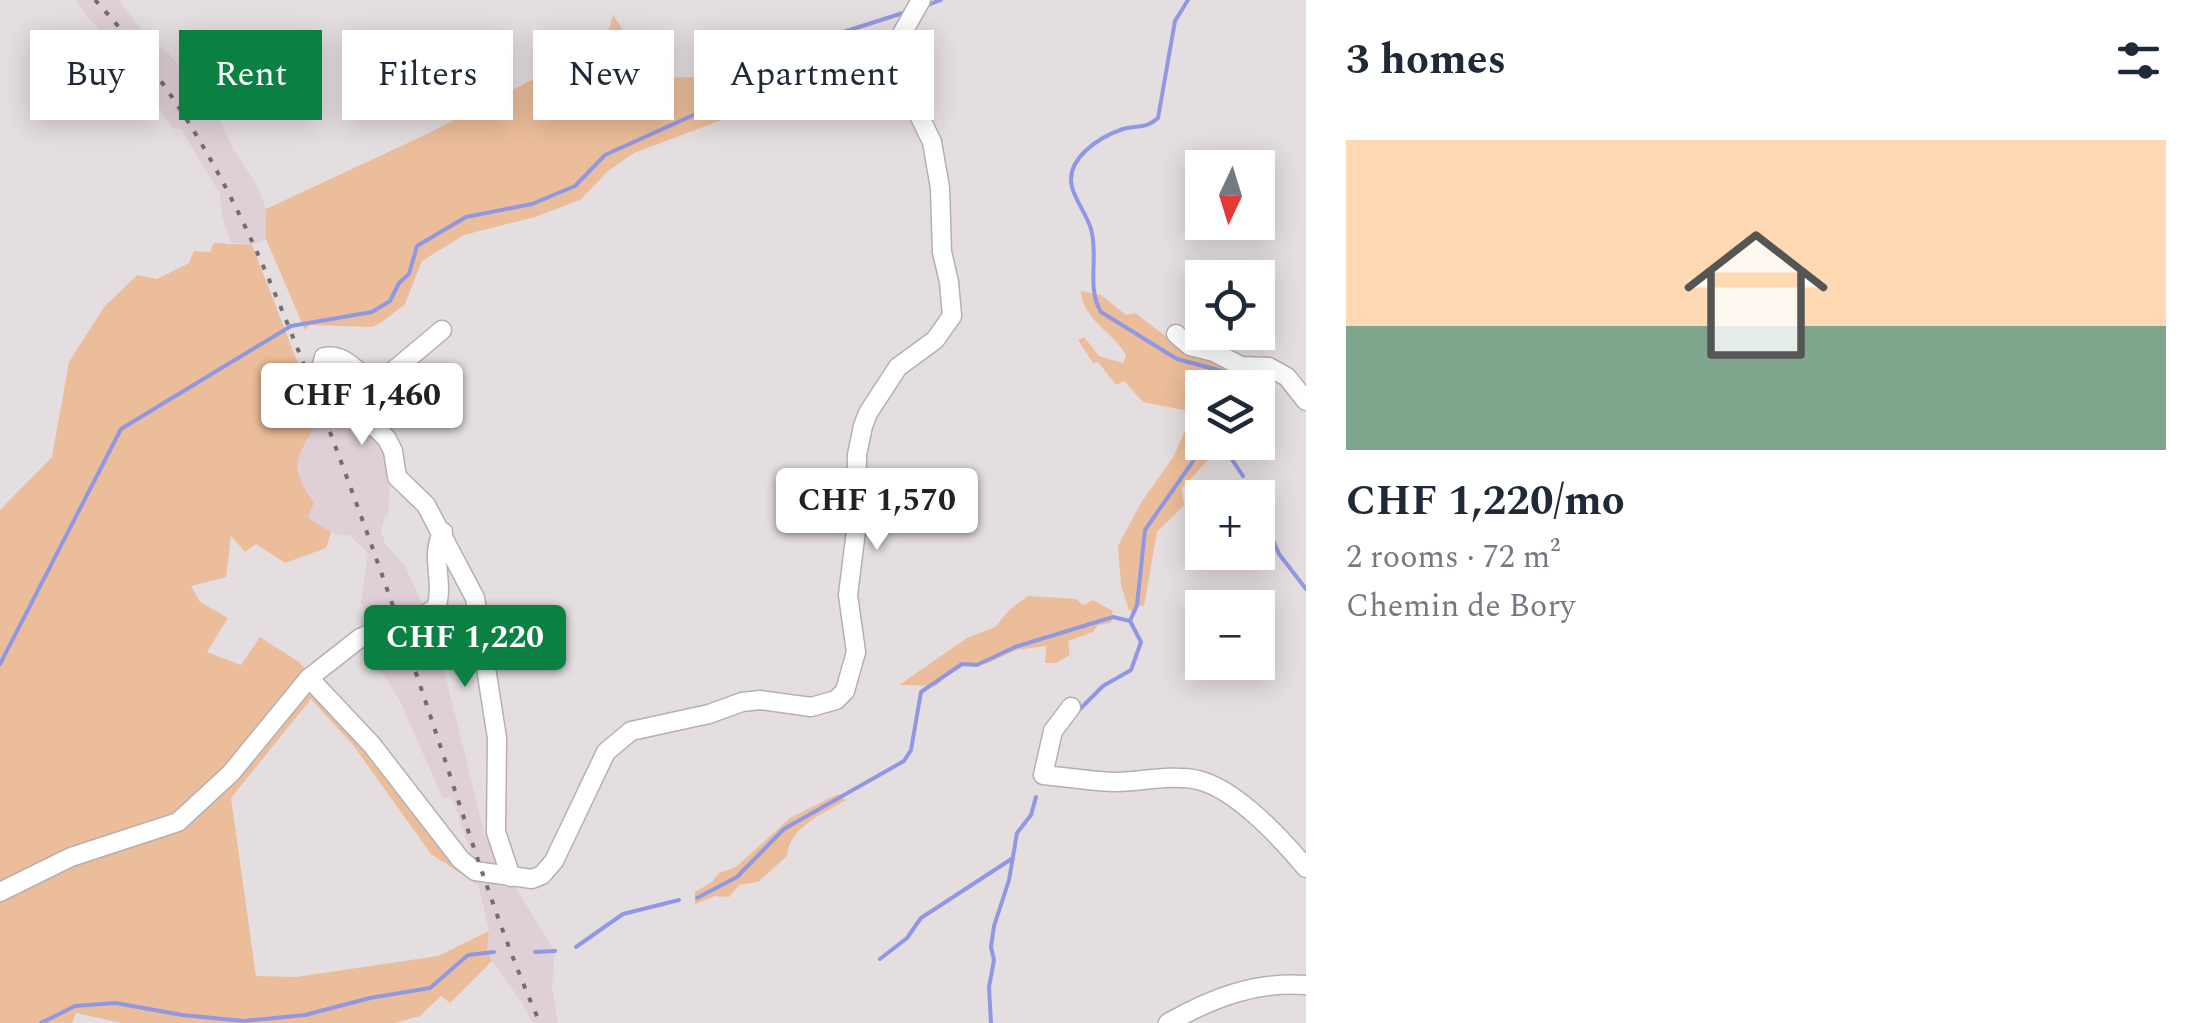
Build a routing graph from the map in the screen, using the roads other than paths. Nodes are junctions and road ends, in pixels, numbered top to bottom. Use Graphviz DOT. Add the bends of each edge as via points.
graph roads {
  1 [pos="917,8"];
  2 [pos="904,30"];
  3 [pos="921,120"];
  4 [pos="442,330"];
  5 [pos="1176,334"];
  6 [pos="1306,401"];
  7 [pos="443,532"];
  8 [pos="309,678"];
  9 [pos="1072,707"];
  10 [pos="1306,868"];
  11 [pos="515,877"];
  12 [pos="0,892"];
  13 [pos="1306,986"];
  14 [pos="1168,1023"];
  1 -- 2 [label="street"];
  3 -- 11 [label="street" via="942,201 951,319 898,367 868,412 857,455 848,595 856,652 843,694 811,707 742,702 622,736 599,765 549,868 538,877"];
  4 -- 7 [label="street" via="380,382 334,355 324,357 321,368 340,411 387,439 397,477"];
  5 -- 6 [label="street" via="1241,366 1288,377"];
  7 -- 8 [label="street, bridge" via="436,544 436,608 360,638"];
  7 -- 11 [label="street" via="475,598 497,738 496,832"];
  8 -- 11 [label="street" via="372,745 460,860 476,871"];
  8 -- 12 [label="street" via="231,773 178,822 71,856"];
  9 -- 10 [label="street" via="1054,732 1043,775 1201,780 1273,831"];
  13 -- 14 [label="street" via="1247,987"];
}
